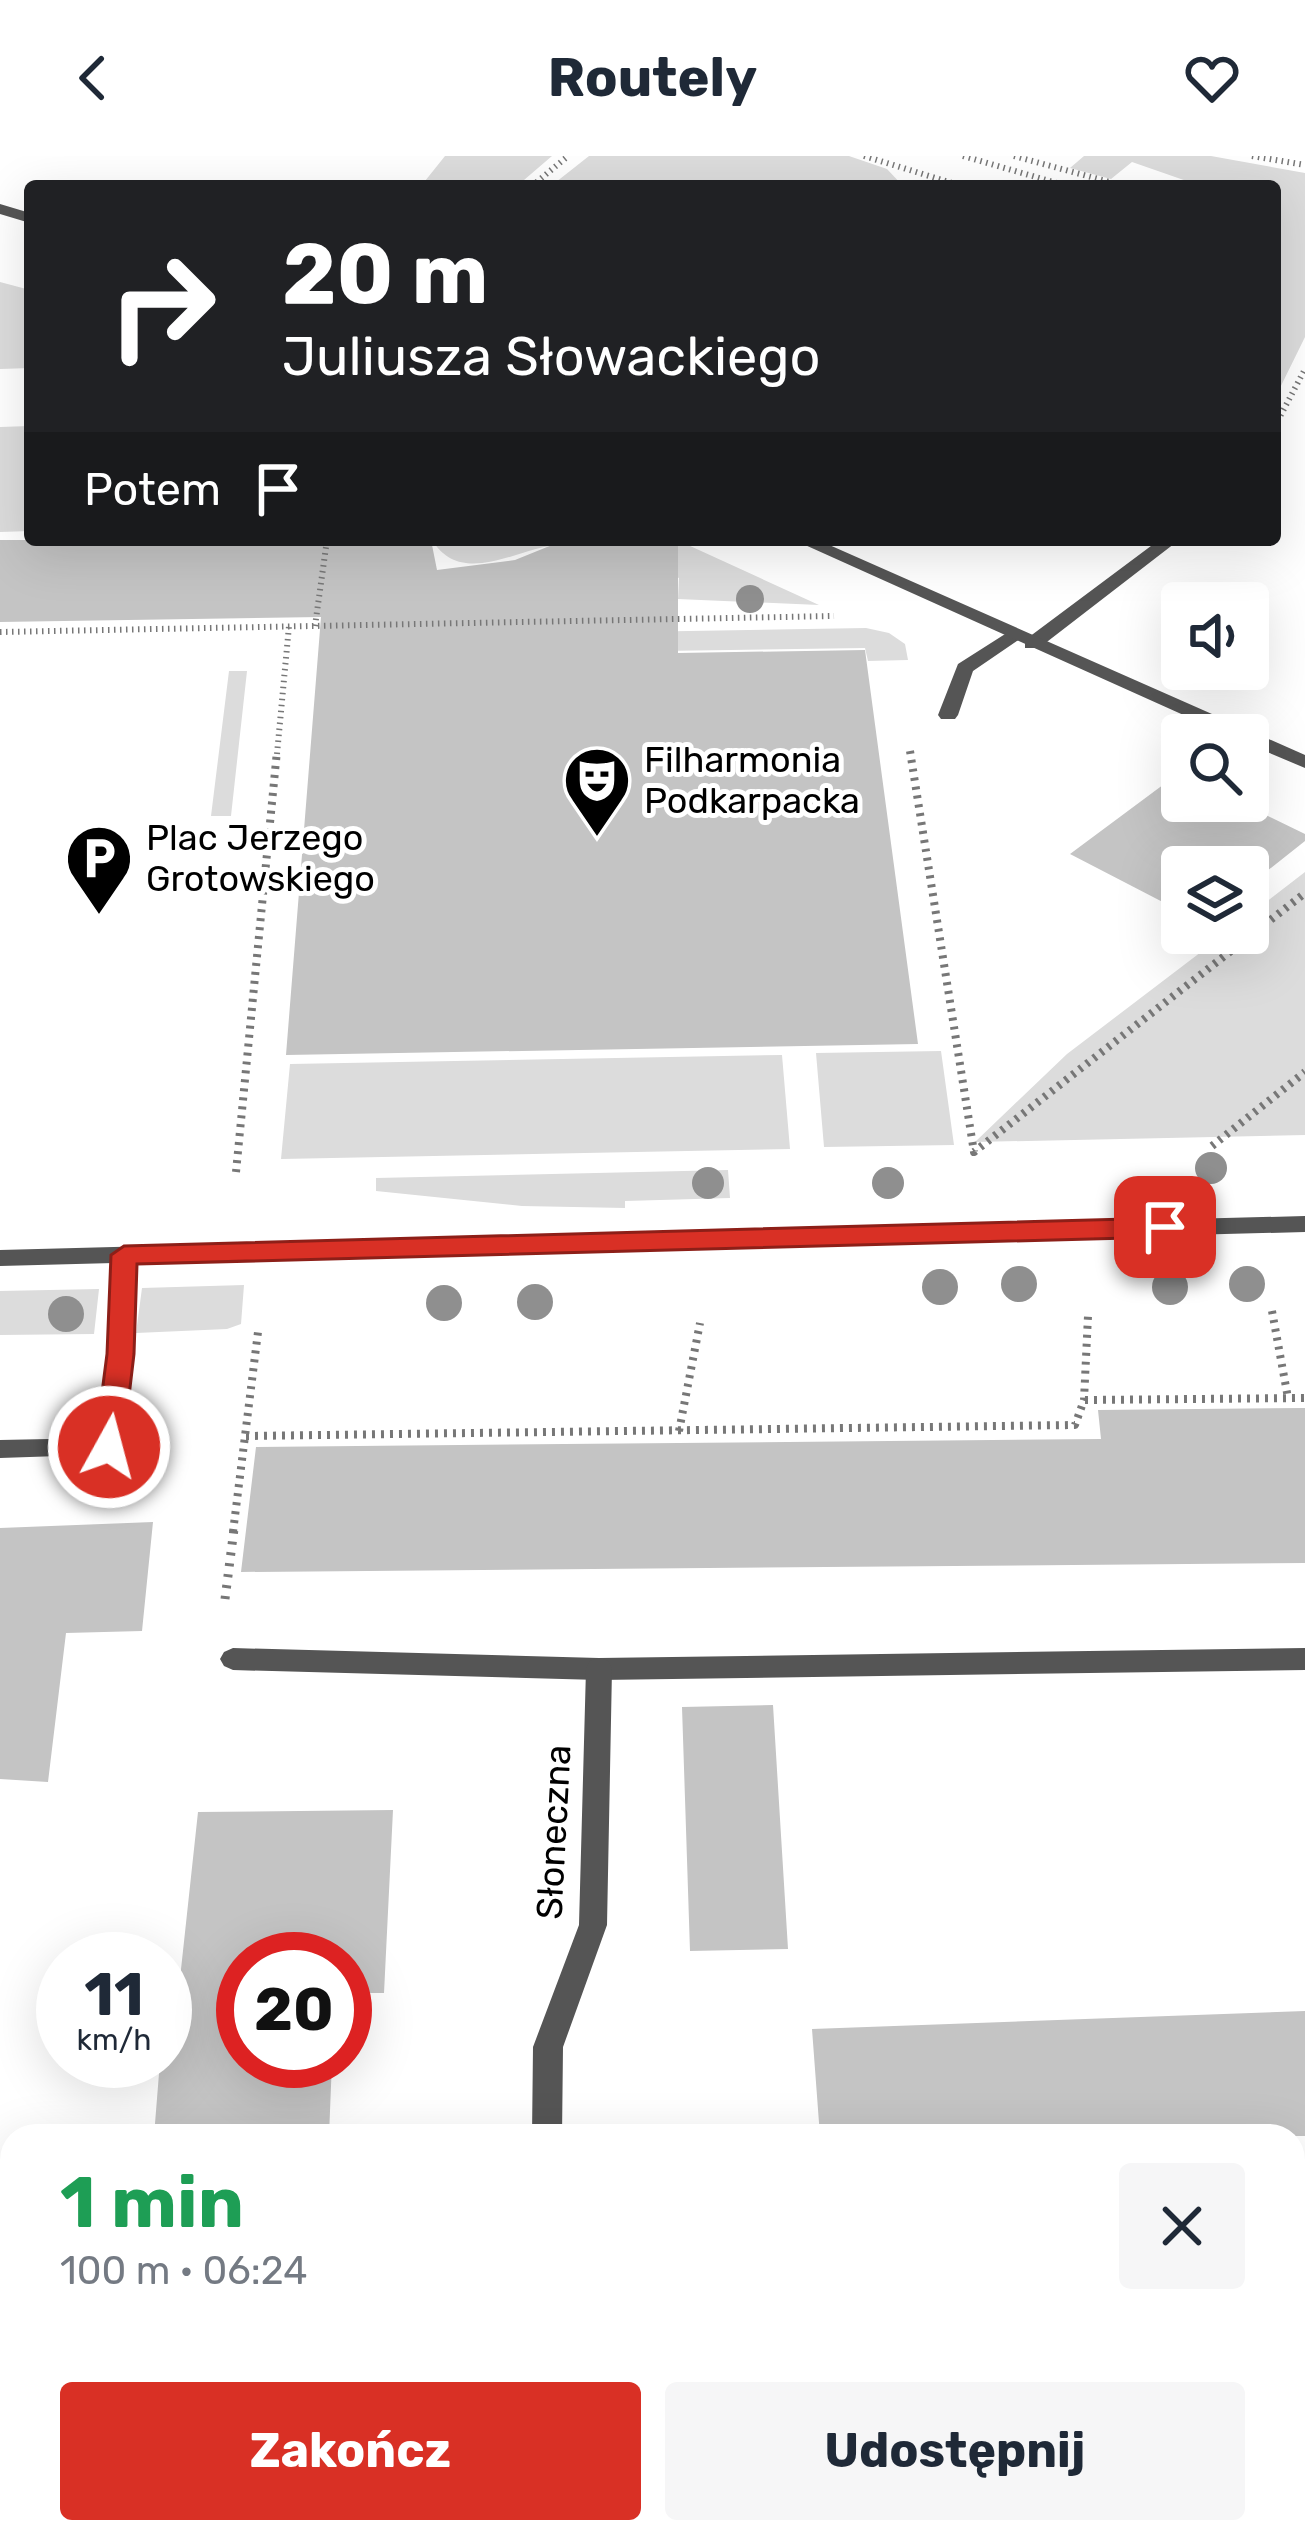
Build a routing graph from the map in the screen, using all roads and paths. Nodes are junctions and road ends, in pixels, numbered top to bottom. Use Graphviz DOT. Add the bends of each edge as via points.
graph roads {
  1 [pos="568,156"];
  2 [pos="864,156"];
  3 [pos="963,156"];
  4 [pos="1014,156"];
  5 [pos="1252,156"];
  6 [pos="1024,157"];
  7 [pos="1305,165"];
  8 [pos="1010,170"];
  9 [pos="539,180"];
  10 [pos="929,180"];
  11 [pos="1046,180"];
  12 [pos="1103,180"];
  13 [pos="1305,369"];
  14 [pos="1281,415"];
  15 [pos="326,546"];
  16 [pos="816,546"];
  17 [pos="1162,546"];
  18 [pos="854,616"];
  19 [pos="289,626"];
  20 [pos="315,626"];
  21 [pos="0,632"];
  22 [pos="1012,635"];
  23 [pos="1032,644"];
  24 [pos="1195,714"];
  25 [pos="948,715"];
  26 [pos="1269,746"];
  27 [pos="1305,762"];
  28 [pos="1305,893"];
  29 [pos="1305,1072"];
  30 [pos="1212,1145"];
  31 [pos="236,1172"];
  32 [pos="1305,1223"];
  33 [pos="124,1255"];
  34 [pos="0,1258"];
  35 [pos="1272,1311"];
  36 [pos="1088,1316"];
  37 [pos="700,1323"];
  38 [pos="258,1332"];
  39 [pos="1305,1398"];
  40 [pos="1288,1399"];
  41 [pos="1084,1400"];
  42 [pos="679,1431"];
  43 [pos="246,1436"];
  44 [pos="0,1449"];
  45 [pos="233,1659"];
  46 [pos="1305,1659"];
  47 [pos="598,1669"];
  48 [pos="547,2124"];
  1 -- 9 [label="path"];
  2 -- 10 [label="path"];
  3 -- 8 [label="path"];
  4 -- 6 [label="path"];
  5 -- 7 [label="path"];
  6 -- 8 [label="path"];
  6 -- 12 [label="path"];
  8 -- 11 [label="path"];
  13 -- 14 [label="path"];
  15 -- 20 [label="path"];
  16 -- 22 [label="street"];
  17 -- 23 [label="street"];
  18 -- 20 [label="path"];
  19 -- 20 [label="path"];
  19 -- 21 [label="path"];
  19 -- 31 [label="path"];
  22 -- 23 [label="street"];
  22 -- 25 [label="street" via="965,668"];
  23 -- 24 [label="street"];
  25 -- 28 [label="path" via="906,728 974,1152"];
  26 -- 27 [label="street"];
  29 -- 30 [label="path"];
  32 -- 33 [label="street"];
  33 -- 34 [label="street"];
  33 -- 44 [label="street" via="109,1447"];
  35 -- 40 [label="path"];
  36 -- 41 [label="path"];
  37 -- 42 [label="path"];
  38 -- 43 [label="path"];
  39 -- 40 [label="path"];
  40 -- 41 [label="path"];
  41 -- 42 [label="path" via="1075,1425"];
  42 -- 43 [label="path"];
  43 -- 45 [label="path" via="223,1619"];
  45 -- 47 [label="street"];
  46 -- 47 [label="street"];
  47 -- 48 [label="street, Słoneczna" via="593,1925 548,2047"];
}
